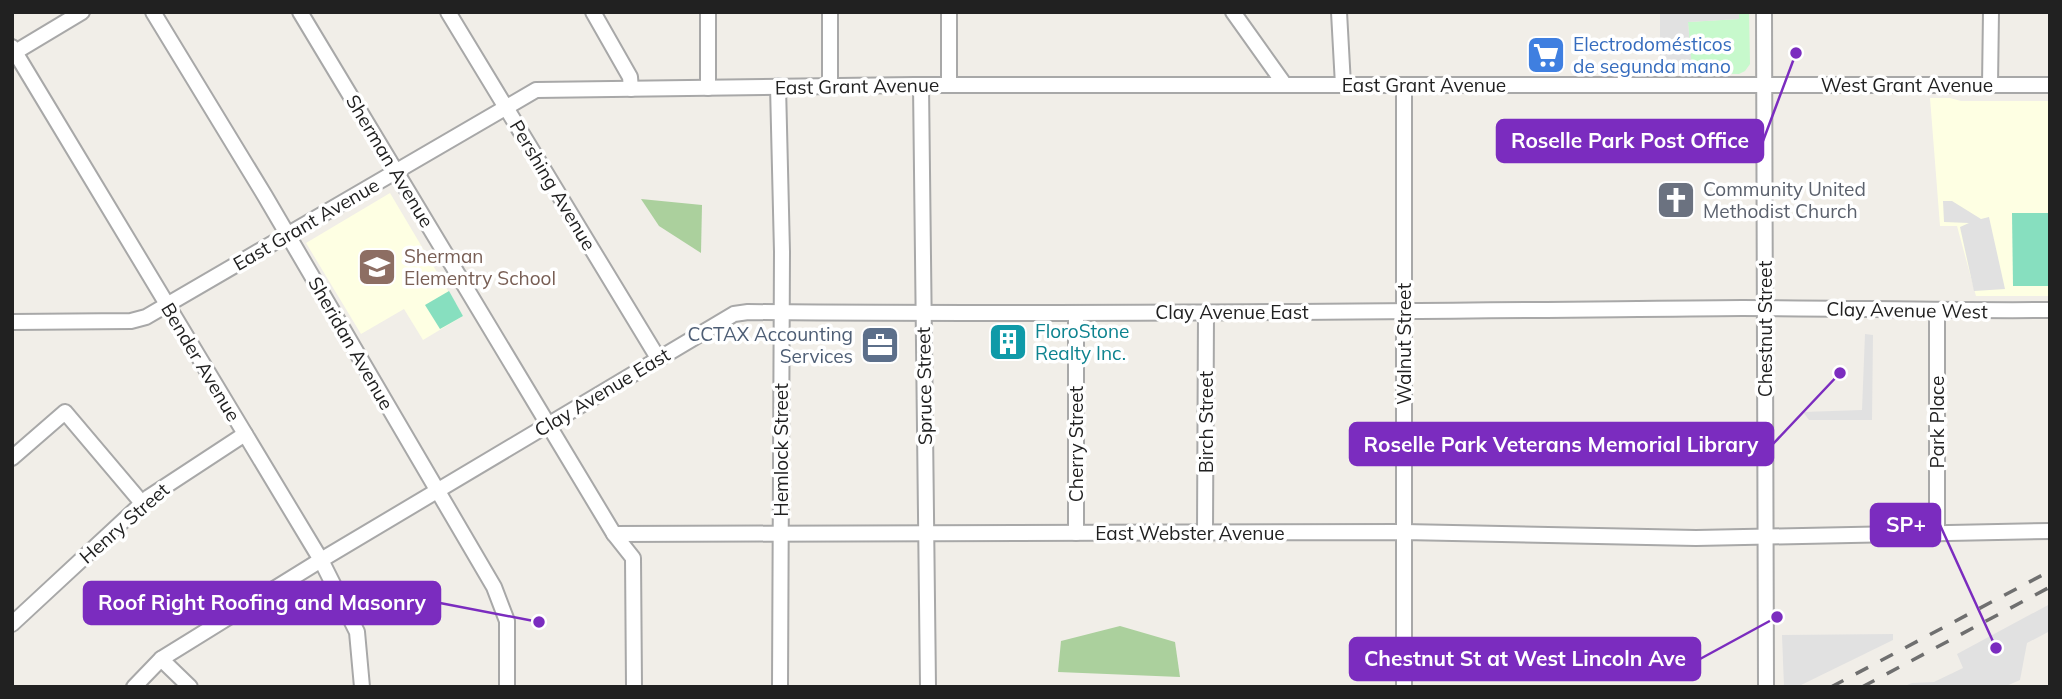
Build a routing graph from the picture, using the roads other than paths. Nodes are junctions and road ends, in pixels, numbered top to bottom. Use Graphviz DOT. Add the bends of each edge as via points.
graph roads {
  1 [pos="82,12"];
  2 [pos="153,12"];
  3 [pos="300,12"];
  4 [pos="448,12"];
  5 [pos="593,12"];
  6 [pos="708,12"];
  7 [pos="830,12"];
  8 [pos="949,12"];
  9 [pos="1339,12"];
  10 [pos="1764,12"];
  11 [pos="1991,12"];
  12 [pos="1236,13"];
  13 [pos="13,51"];
  14 [pos="921,85"];
  15 [pos="949,85"];
  16 [pos="1285,85"];
  17 [pos="1343,85"];
  18 [pos="1405,85"];
  19 [pos="1765,85"];
  20 [pos="1990,85"];
  21 [pos="2050,85"];
  22 [pos="778,86"];
  23 [pos="830,86"];
  24 [pos="708,88"];
  25 [pos="631,89"];
  26 [pos="505,107"];
  27 [pos="396,171"];
  28 [pos="287,234"];
  29 [pos="167,304"];
  30 [pos="1765,308"];
  31 [pos="2050,310"];
  32 [pos="1405,311"];
  33 [pos="1937,311"];
  34 [pos="782,312"];
  35 [pos="1206,312"];
  36 [pos="1076,313"];
  37 [pos="924,314"];
  38 [pos="14,320"];
  39 [pos="658,358"];
  40 [pos="548,424"];
  41 [pos="245,434"];
  42 [pos="12,458"];
  43 [pos="438,491"];
  44 [pos="142,503"];
  45 [pos="2050,531"];
  46 [pos="1404,532"];
  47 [pos="1937,532"];
  48 [pos="781,533"];
  49 [pos="926,533"];
  50 [pos="1076,533"];
  51 [pos="1205,533"];
  52 [pos="614,534"];
  53 [pos="1766,536"];
  54 [pos="321,560"];
  55 [pos="12,624"];
  56 [pos="161,659"];
  57 [pos="134,687"];
  58 [pos="190,687"];
  59 [pos="362,687"];
  60 [pos="507,687"];
  61 [pos="634,687"];
  62 [pos="780,687"];
  63 [pos="928,687"];
  64 [pos="1404,687"];
  65 [pos="1766,687"];
  1 -- 13 [label="street"];
  2 -- 28 [label="street, Sheridan Avenue"];
  3 -- 27 [label="street, Sherman Avenue"];
  4 -- 26 [label="street, Pershing Avenue"];
  5 -- 25 [label="street" via="630,77"];
  6 -- 24 [label="street"];
  7 -- 23 [label="street"];
  8 -- 15 [label="street"];
  9 -- 17 [label="street"];
  10 -- 19 [label="street, Chestnut Street"];
  11 -- 20 [label="street"];
  12 -- 16 [label="street"];
  13 -- 29 [label="street, Bender Avenue"];
  14 -- 15 [label="street, East Grant Avenue"];
  14 -- 23 [label="street, East Grant Avenue"];
  14 -- 37 [label="street, Spruce Street"];
  15 -- 16 [label="street, East Grant Avenue"];
  16 -- 17 [label="street, East Grant Avenue"];
  17 -- 18 [label="street, East Grant Avenue"];
  18 -- 19 [label="street, East Grant Avenue"];
  18 -- 32 [label="street, Walnut Street"];
  19 -- 20 [label="street, West Grant Avenue"];
  19 -- 30 [label="street, Chestnut Street"];
  20 -- 21 [label="street, West Grant Avenue"];
  22 -- 23 [label="street, East Grant Avenue"];
  22 -- 24 [label="street, East Grant Avenue"];
  22 -- 34 [label="street, Hemlock Street"];
  24 -- 25 [label="street, East Grant Avenue"];
  25 -- 26 [label="street, East Grant Avenue" via="536,90"];
  26 -- 27 [label="street, East Grant Avenue"];
  26 -- 39 [label="street, Pershing Avenue"];
  27 -- 28 [label="street, East Grant Avenue"];
  27 -- 40 [label="street, Sherman Avenue"];
  28 -- 29 [label="street, East Grant Avenue"];
  28 -- 43 [label="street, Sheridan Avenue"];
  29 -- 38 [label="street, East Grant Avenue" via="131,321"];
  29 -- 41 [label="street, Bender Avenue"];
  30 -- 32 [label="street, Clay Avenue East"];
  30 -- 33 [label="street, Clay Avenue West"];
  30 -- 53 [label="street, Chestnut Street"];
  31 -- 33 [label="street, Clay Avenue West"];
  32 -- 35 [label="street, Clay Avenue East"];
  32 -- 46 [label="street, Walnut Street"];
  33 -- 47 [label="street, Park Place"];
  34 -- 37 [label="street, Clay Avenue East"];
  34 -- 39 [label="street, Clay Avenue East" via="734,314"];
  34 -- 48 [label="street, Hemlock Street"];
  35 -- 36 [label="street, Clay Avenue East"];
  35 -- 51 [label="street, Birch Street"];
  36 -- 37 [label="street, Clay Avenue East"];
  36 -- 50 [label="street, Cherry Street"];
  37 -- 49 [label="street, Spruce Street"];
  39 -- 40 [label="street, Clay Avenue East"];
  40 -- 43 [label="street, Clay Avenue East"];
  40 -- 52 [label="street, Sherman Avenue"];
  41 -- 44 [label="street, Henry Street"];
  41 -- 54 [label="street, Bender Avenue"];
  42 -- 44 [label="street" via="65,412"];
  43 -- 54 [label="street, Clay Avenue East"];
  43 -- 60 [label="street, Sheridan Avenue" via="502,606"];
  44 -- 55 [label="street, Henry Street"];
  45 -- 47 [label="street, East Webster Avenue"];
  46 -- 51 [label="street, East Webster Avenue"];
  46 -- 53 [label="street, East Webster Avenue"];
  46 -- 64 [label="street, Walnut Street"];
  47 -- 53 [label="street, East Webster Avenue"];
  48 -- 49 [label="street, East Webster Avenue"];
  48 -- 52 [label="street, East Webster Avenue"];
  48 -- 62 [label="street, Hemlock Street"];
  49 -- 50 [label="street, East Webster Avenue"];
  49 -- 63 [label="street, Spruce Street"];
  50 -- 51 [label="street, East Webster Avenue"];
  52 -- 61 [label="street, Sherman Avenue" via="633,558"];
  53 -- 65 [label="street, Chestnut Street"];
  54 -- 56 [label="street, Clay Avenue East"];
  54 -- 59 [label="street, Bender Avenue" via="358,632"];
  56 -- 57 [label="street, Clay Avenue East"];
  56 -- 58 [label="street"];
}
